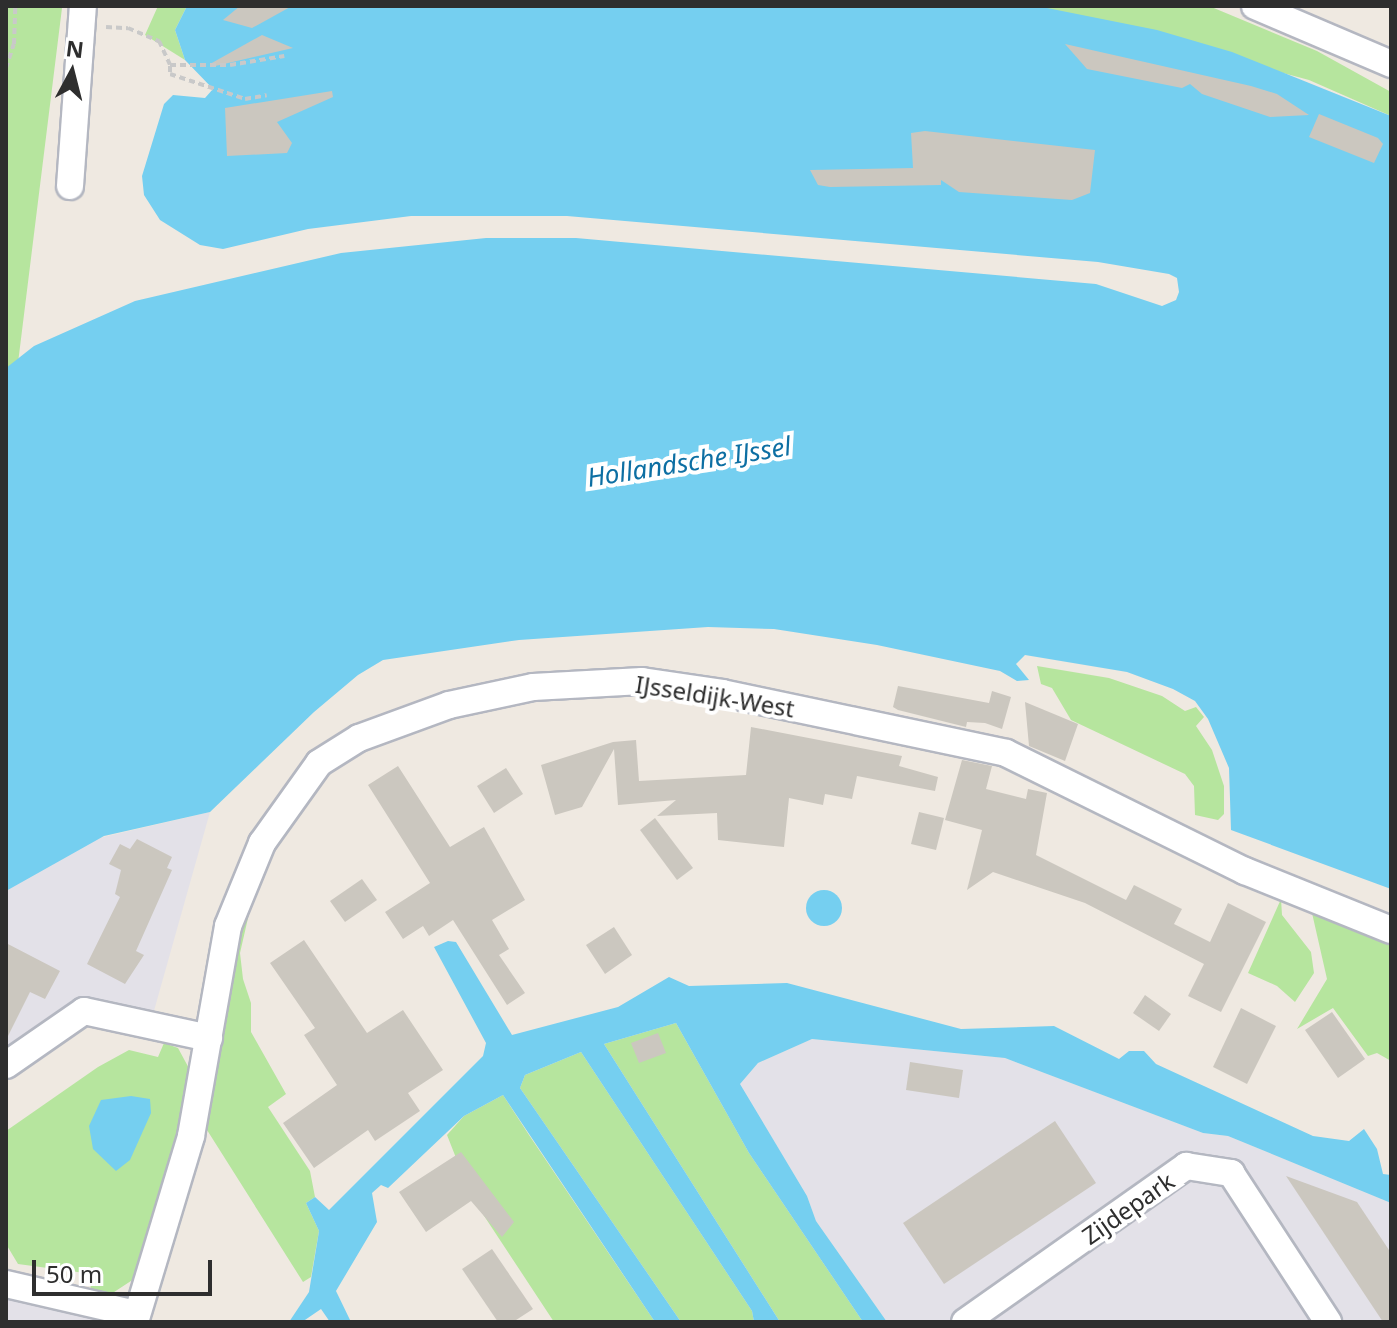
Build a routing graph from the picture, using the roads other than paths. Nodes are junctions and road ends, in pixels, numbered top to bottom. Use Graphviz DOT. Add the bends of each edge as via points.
graph roads {
  1 [pos="1255,6"];
  2 [pos="83,18"];
  3 [pos="1391,64"];
  4 [pos="70,186"];
  5 [pos="1391,930"];
  6 [pos="209,1038"];
  7 [pos="6,1065"];
  8 [pos="6,1284"];
  9 [pos="136,1318"];
  10 [pos="965,1322"];
  11 [pos="1328,1322"];
  1 -- 3 [label="street"];
  2 -- 4 [label="street"];
  5 -- 6 [label="street, IJsseldijk-West" via="1245,871 1006,753 679,685 642,681 533,687 410,717 319,763 269,831 241,885 228,926"];
  6 -- 7 [label="street" via="84,1011"];
  6 -- 9 [label="street, IJsseldijk-West" via="191,1136"];
  8 -- 9 [label="street"];
  10 -- 11 [label="street, Zijdepark" via="1186,1166 1231,1173"];
}
